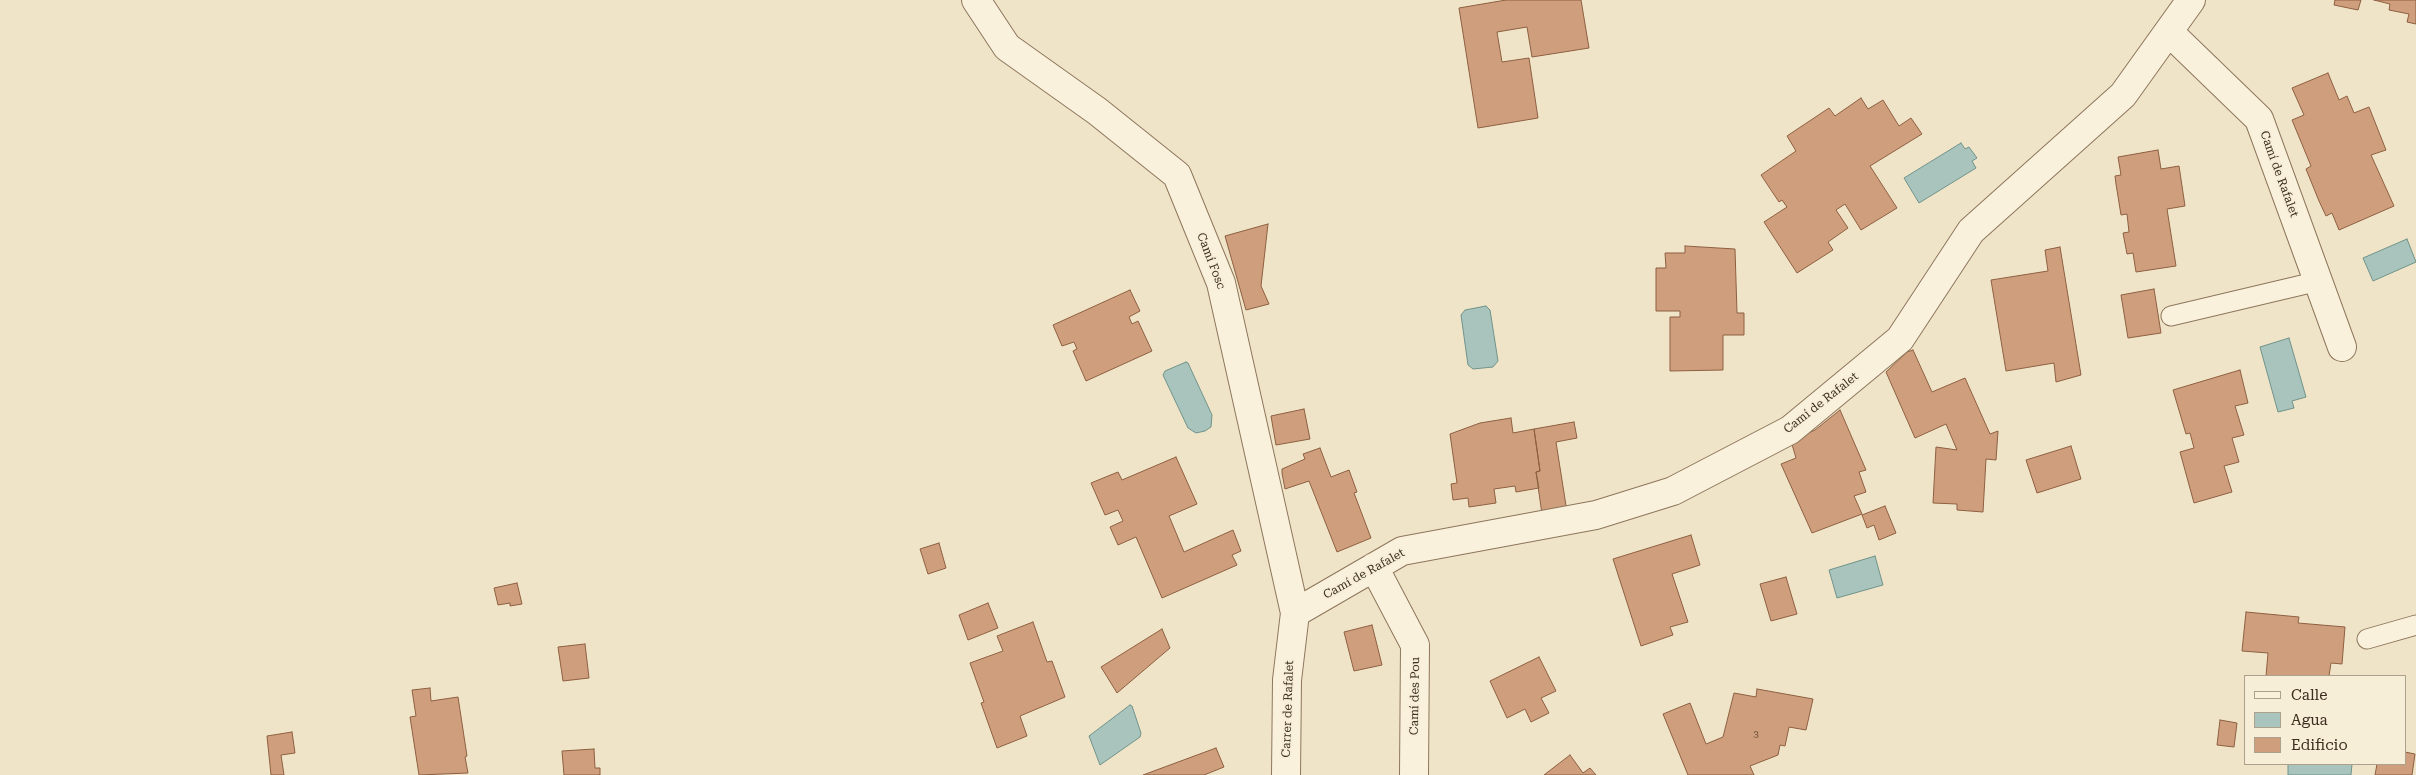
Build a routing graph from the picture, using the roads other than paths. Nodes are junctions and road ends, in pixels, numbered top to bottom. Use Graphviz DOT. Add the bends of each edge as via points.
graph roads {
  1 [pos="976,0"];
  2 [pos="2191,0"];
  3 [pos="2169,32"];
  4 [pos="2319,282"];
  5 [pos="2171,316"];
  6 [pos="2342,347"];
  7 [pos="1374,568"];
  8 [pos="1295,613"];
  9 [pos="2416,625"];
  10 [pos="2367,640"];
  11 [pos="1286,775"];
  12 [pos="1414,775"];
  1 -- 8 [label="street, Camí Fosc" via="1007,47 1097,111 1177,175 1221,283"];
  2 -- 3 [label="street, Camí de Rafalet"];
  3 -- 4 [label="street, Camí de Rafalet" via="2259,119"];
  3 -- 7 [label="street, Camí de Rafalet" via="2123,95 1971,231 1900,339 1790,430 1674,491 1596,515 1402,551"];
  4 -- 5 [label="lane"];
  4 -- 6 [label="street, Camí de Rafalet"];
  7 -- 8 [label="street, Camí de Rafalet"];
  7 -- 12 [label="street, Camí des Pou" via="1415,645"];
  8 -- 11 [label="street, Carrer de Rafalet" via="1287,680"];
  9 -- 10 [label="lane"];
}
